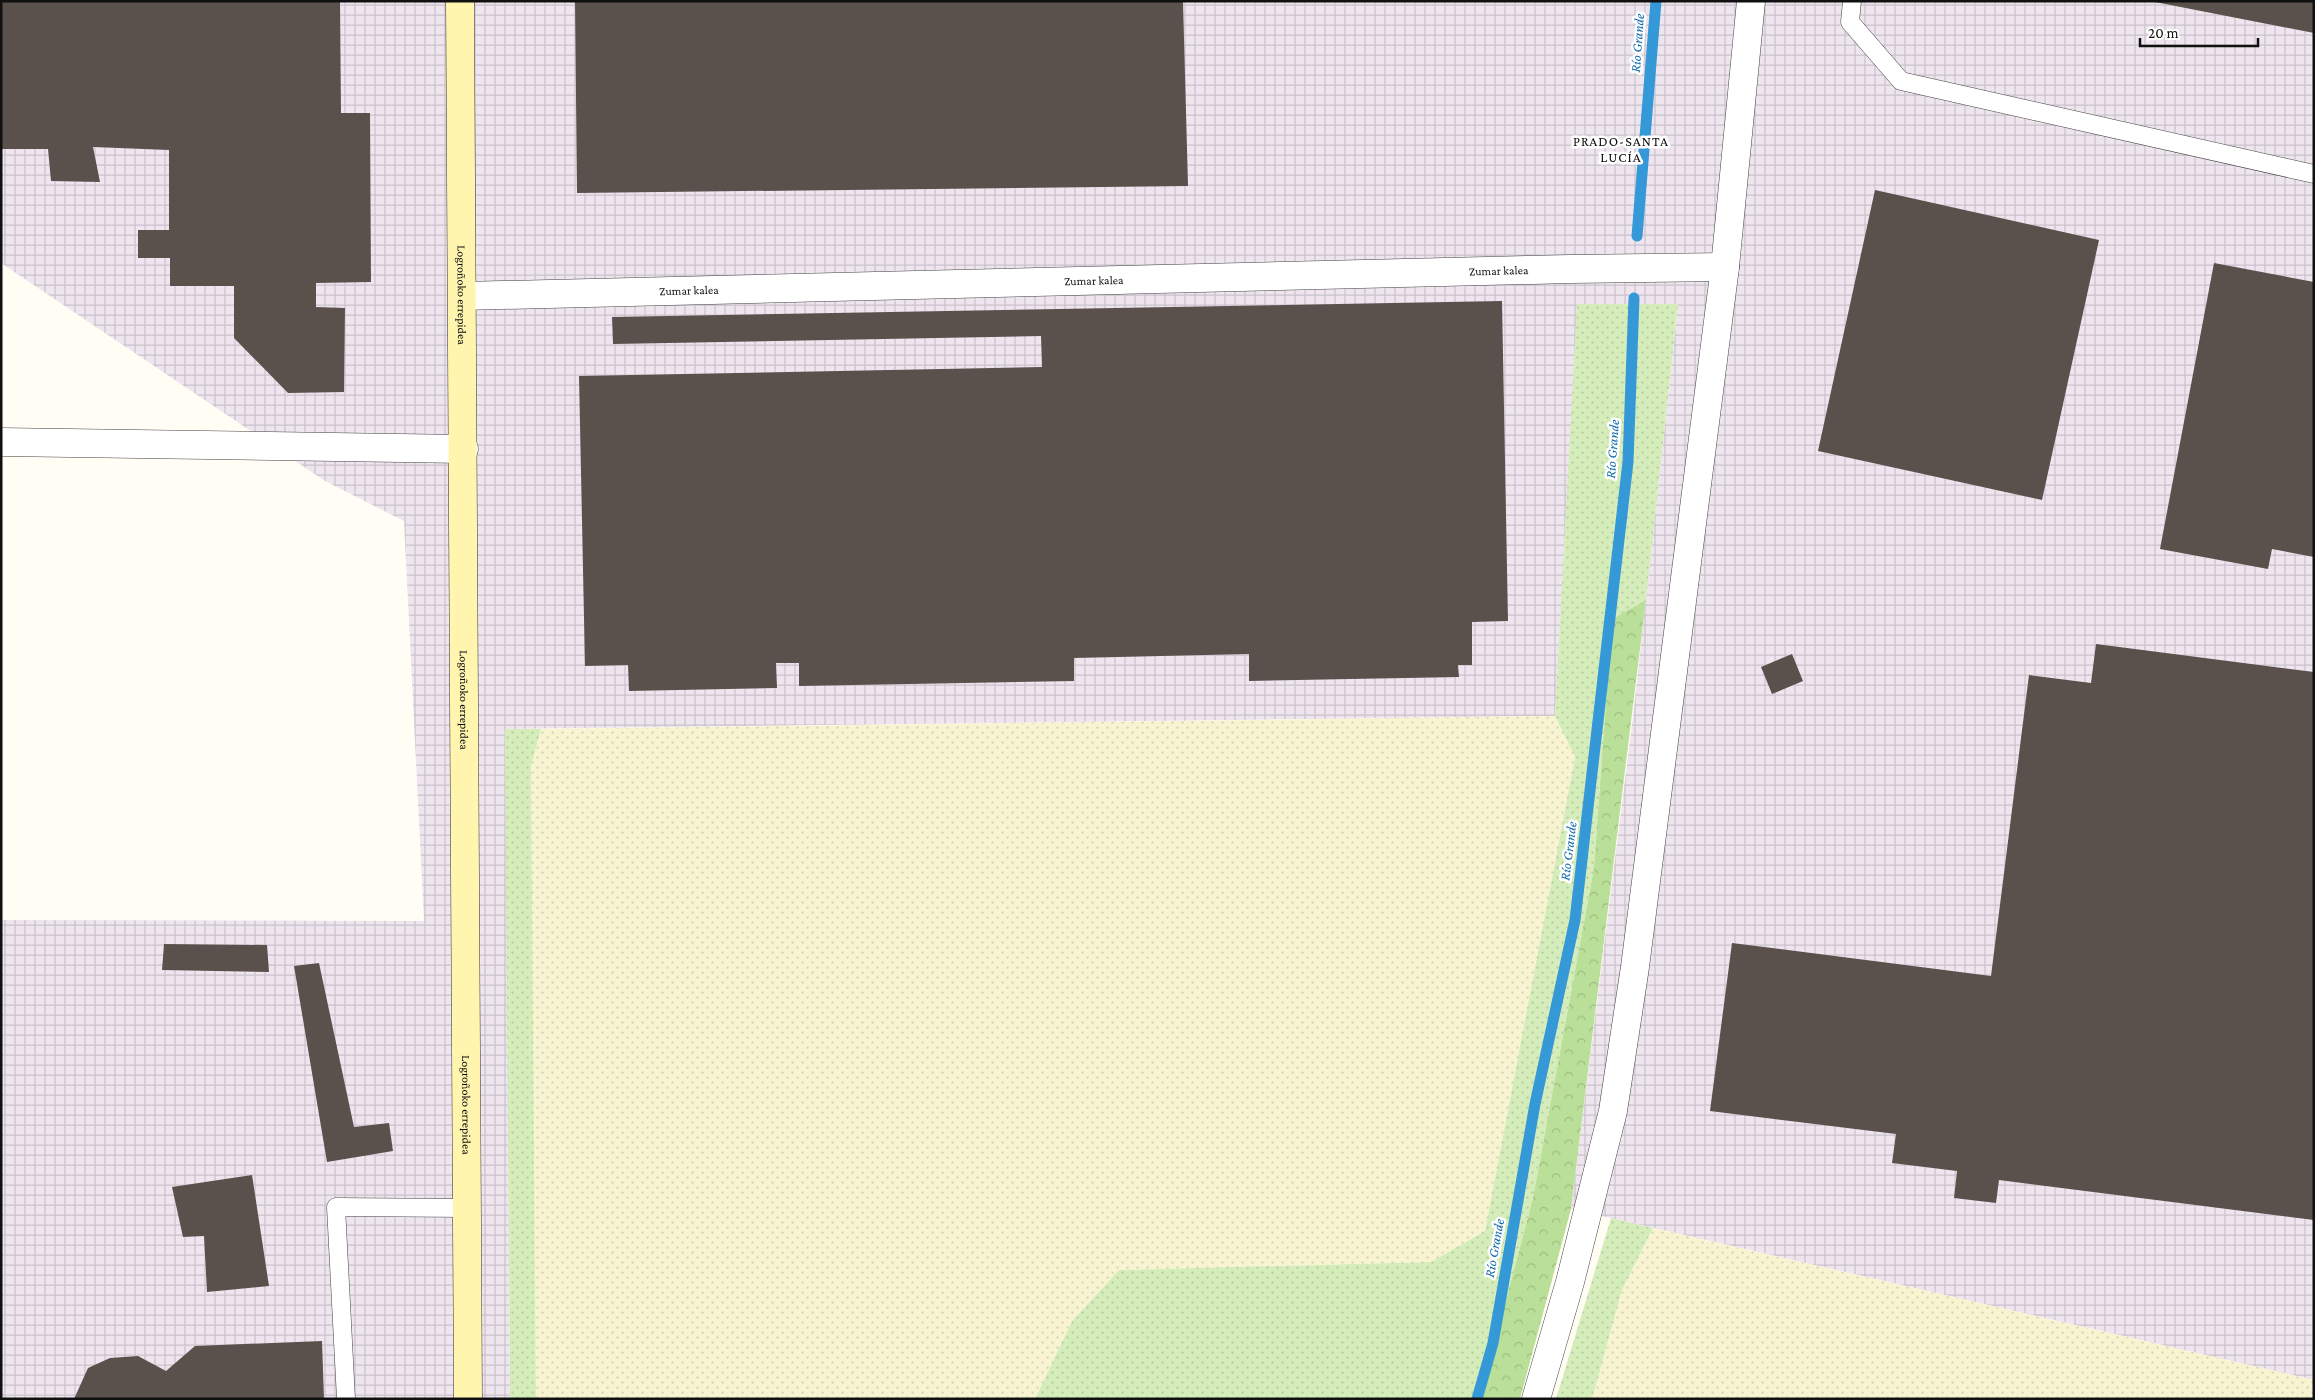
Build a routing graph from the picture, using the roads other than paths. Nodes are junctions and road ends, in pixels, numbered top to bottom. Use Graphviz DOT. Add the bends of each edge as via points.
graph roads {
  1 [pos="460,1"];
  2 [pos="1751,1"];
  3 [pos="1852,1"];
  4 [pos="2314,174"];
  5 [pos="1725,267"];
  6 [pos="463,296"];
  7 [pos="1,442"];
  8 [pos="464,449"];
  9 [pos="466,1208"];
  10 [pos="346,1399"];
  11 [pos="468,1399"];
  12 [pos="1536,1399"];
  1 -- 6 [label="main road, Logroñoko errepidea"];
  2 -- 5 [label="street"];
  3 -- 4 [label="lane" via="1850,22 1900,81"];
  5 -- 6 [label="street, Zumar kalea"];
  5 -- 12 [label="street" via="1652,842 1612,1111 1570,1282"];
  6 -- 8 [label="main road, Logroñoko errepidea"];
  7 -- 8 [label="street"];
  8 -- 9 [label="main road, Logroñoko errepidea"];
  9 -- 10 [label="lane" via="336,1207"];
  9 -- 11 [label="main road, Logroñoko errepidea"];
}
